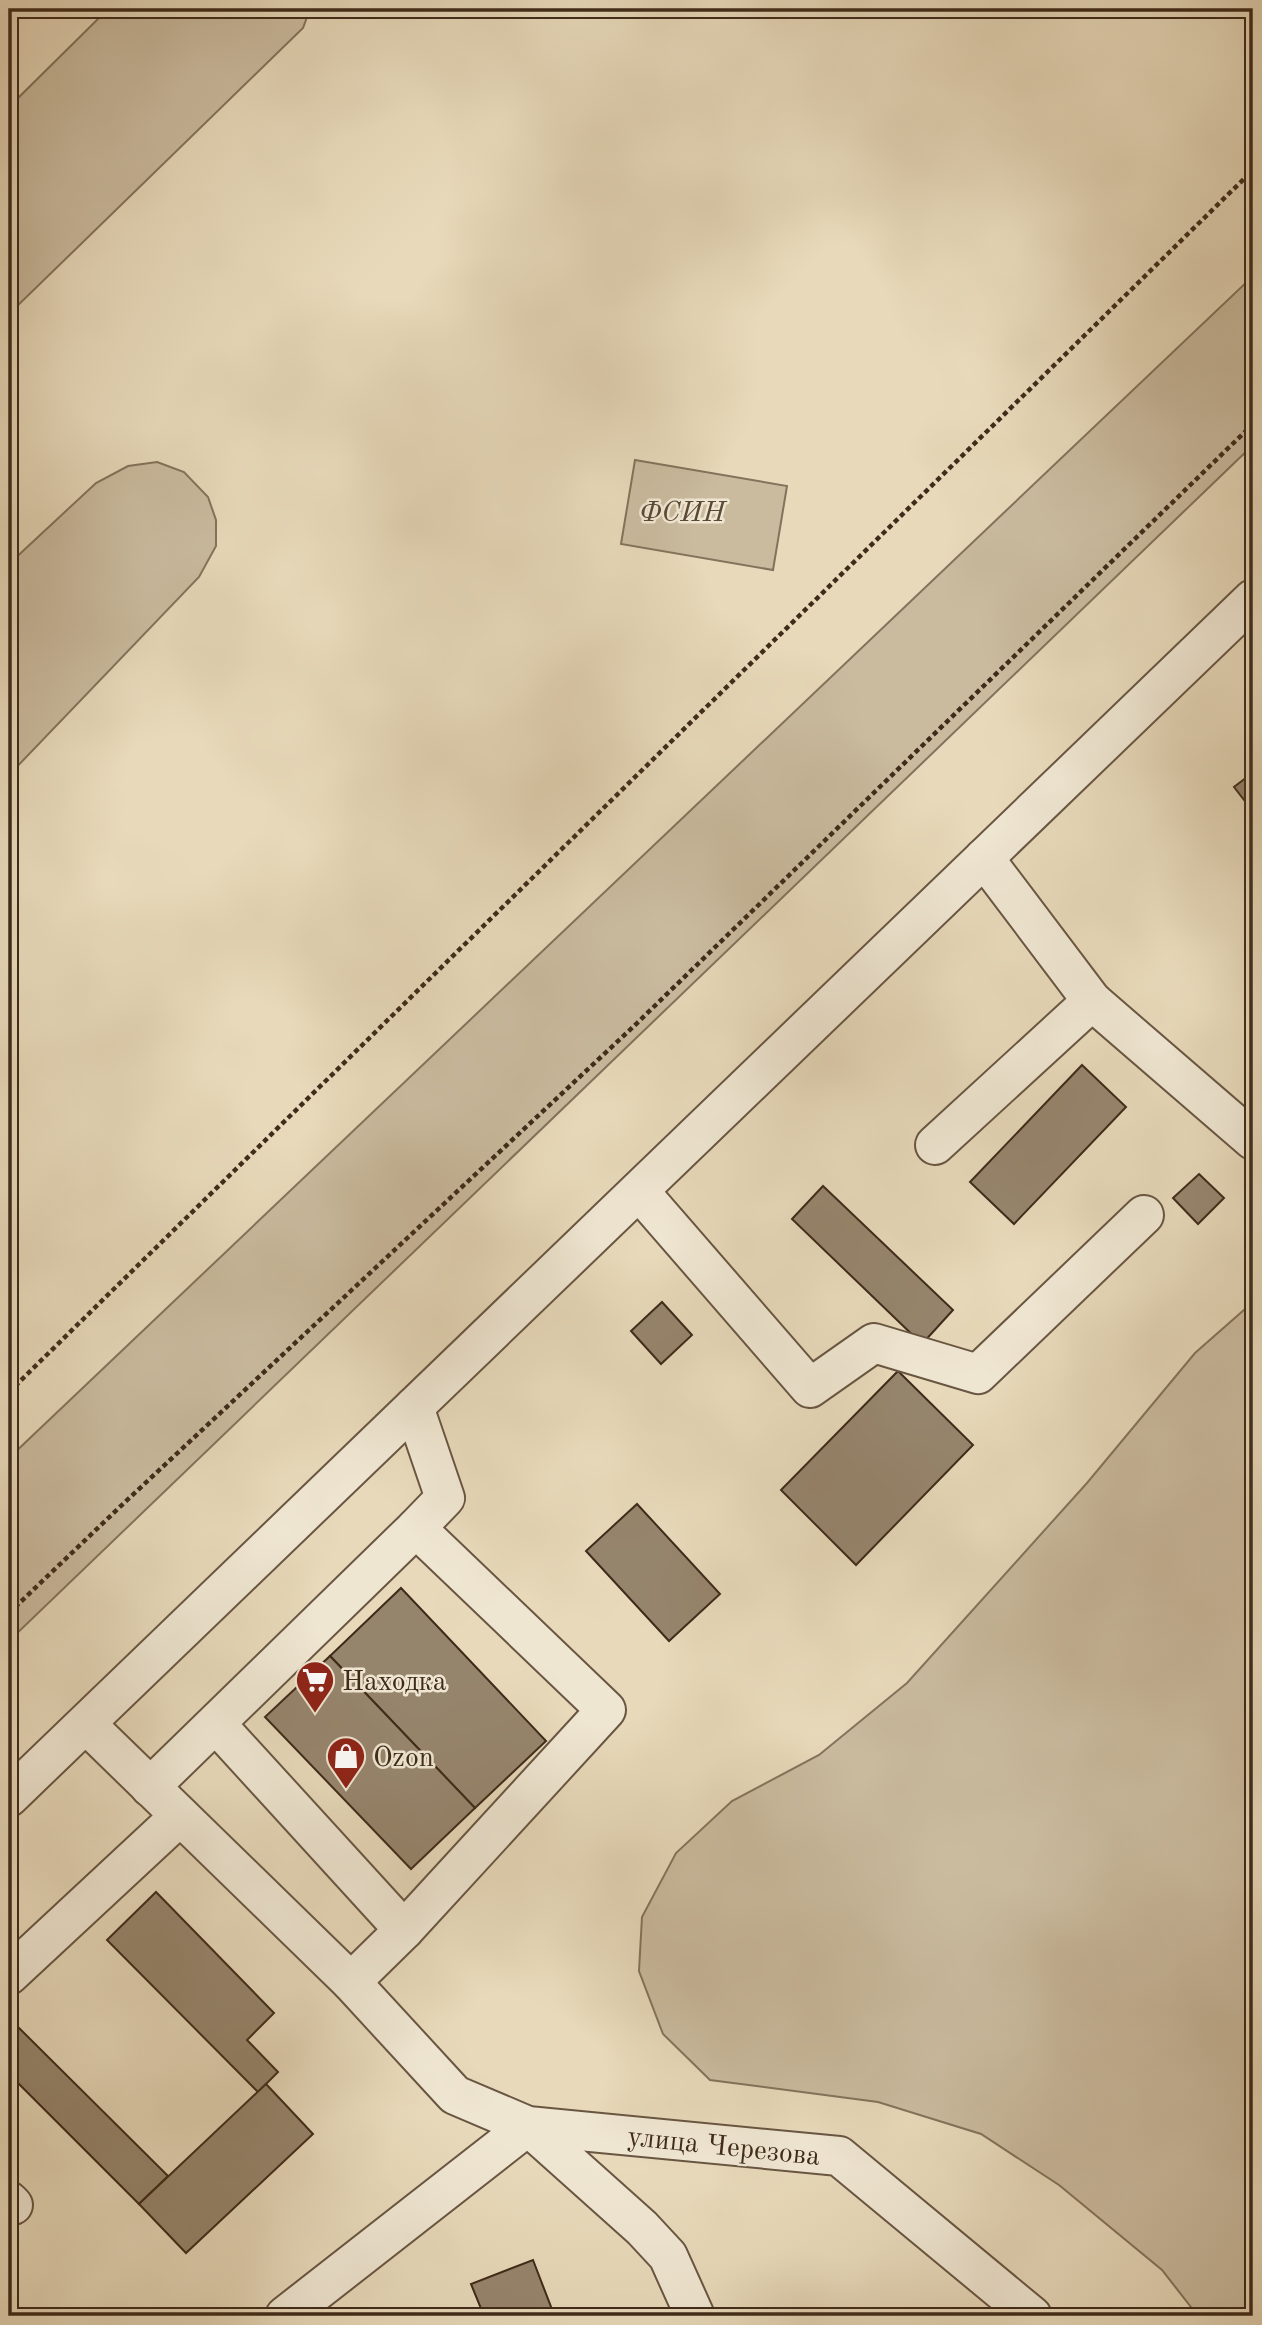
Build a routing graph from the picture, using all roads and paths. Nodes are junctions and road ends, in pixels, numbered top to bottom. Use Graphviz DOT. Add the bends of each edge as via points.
graph roads {
  1 [pos="1253,170"];
  2 [pos="1253,424"];
  3 [pos="1253,600"];
  4 [pos="984,858"];
  5 [pos="1092,1001"];
  6 [pos="1253,1140"];
  7 [pos="935,1145"];
  8 [pos="639,1191"];
  9 [pos="1144,1215"];
  10 [pos="9,1392"];
  11 [pos="414,1407"];
  12 [pos="416,1528"];
  13 [pos="9,1614"];
  14 [pos="86,1724"];
  15 [pos="216,1724"];
  16 [pos="150,1787"];
  17 [pos="9,1797"];
  18 [pos="180,1816"];
  19 [pos="404,1930"];
  20 [pos="9,1975"];
  21 [pos="351,1982"];
  22 [pos="528,2126"];
  23 [pos="285,2316"];
  24 [pos="695,2316"];
  25 [pos="1032,2316"];
  1 -- 10 [label="path"];
  2 -- 13 [label="path" via="633,1027"];
  3 -- 4 [label="street"];
  4 -- 5 [label="street"];
  4 -- 8 [label="street"];
  5 -- 6 [label="street"];
  5 -- 7 [label="street"];
  8 -- 9 [label="street" via="810,1388 874,1343 978,1374"];
  8 -- 11 [label="street"];
  11 -- 12 [label="street" via="445,1499"];
  11 -- 14 [label="street"];
  12 -- 15 [label="street"];
  12 -- 19 [label="street" via="606,1710"];
  14 -- 16 [label="street"];
  14 -- 17 [label="street"];
  15 -- 16 [label="street"];
  15 -- 19 [label="street"];
  16 -- 18 [label="street"];
  18 -- 20 [label="street"];
  18 -- 21 [label="street"];
  19 -- 21 [label="street"];
  21 -- 22 [label="street" via="455,2095"];
  22 -- 23 [label="street"];
  22 -- 24 [label="street" via="668,2256"];
  22 -- 25 [label="street, улица Черезова" via="839,2156"];
}
